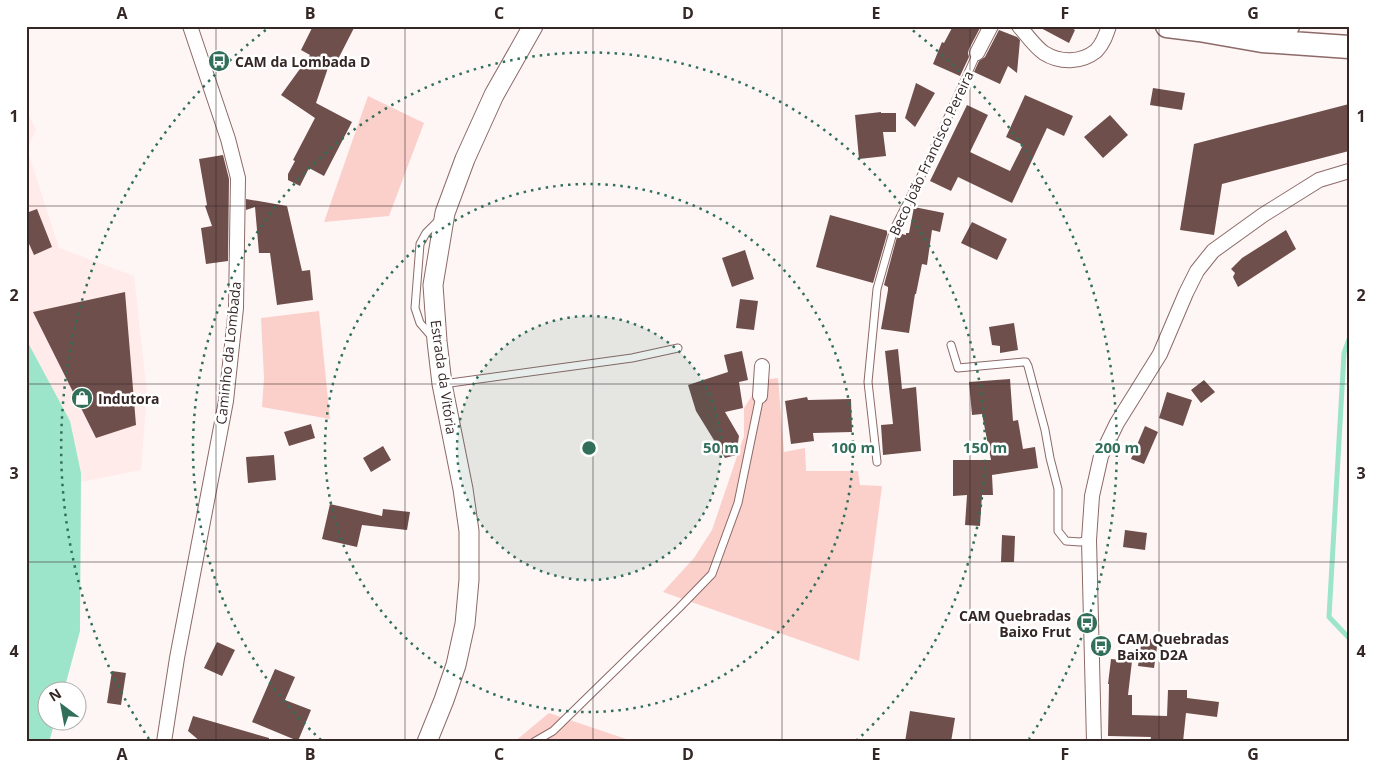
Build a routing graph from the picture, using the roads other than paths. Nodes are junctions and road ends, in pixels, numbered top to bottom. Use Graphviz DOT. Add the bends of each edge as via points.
graph roads {
  1 [pos="190,26"];
  2 [pos="533,26"];
  3 [pos="991,26"];
  4 [pos="1020,26"];
  5 [pos="1167,26"];
  6 [pos="1288,26"];
  7 [pos="1108,29"];
  8 [pos="1200,30"];
  9 [pos="1349,47"];
  10 [pos="977,53"];
  11 [pos="1349,171"];
  12 [pos="951,345"];
  13 [pos="678,348"];
  14 [pos="762,366"];
  15 [pos="442,384"];
  16 [pos="760,396"];
  17 [pos="877,462"];
  18 [pos="1089,540"];
  19 [pos="164,742"];
  20 [pos="427,742"];
  21 [pos="534,742"];
  22 [pos="1094,742"];
  1 -- 19 [label="street, Caminho da Lombada" via="238,178 236,308 226,401"];
  2 -- 15 [label="main road, Estrada da Vitória" via="494,95 464,160 445,213 433,285"];
  3 -- 10 [label="street, Beco João Francisco Pereira"];
  4 -- 7 [label="street" via="1037,47 1064,60 1077,60 1097,50"];
  5 -- 8 [label="highway"];
  6 -- 8 [label="highway"];
  8 -- 9 [label="highway" via="1262,41"];
  10 -- 17 [label="lane, Beco João Francisco Pereira" via="894,229 877,289 868,382"];
  11 -- 18 [label="street" via="1319,180 1264,215 1213,252 1198,271 1160,354 1117,423 1101,456 1092,496"];
  12 -- 18 [label="lane" via="958,368 1026,362 1046,430 1058,489 1058,531 1066,541"];
  13 -- 15 [label="lane" via="632,358"];
  14 -- 16 [label="street"];
  15 -- 20 [label="main road, Estrada da Vitória" via="469,531 469,580 465,624 456,665"];
  16 -- 21 [label="lane" via="738,503 712,574 553,730"];
  18 -- 22 [label="street"];
}
